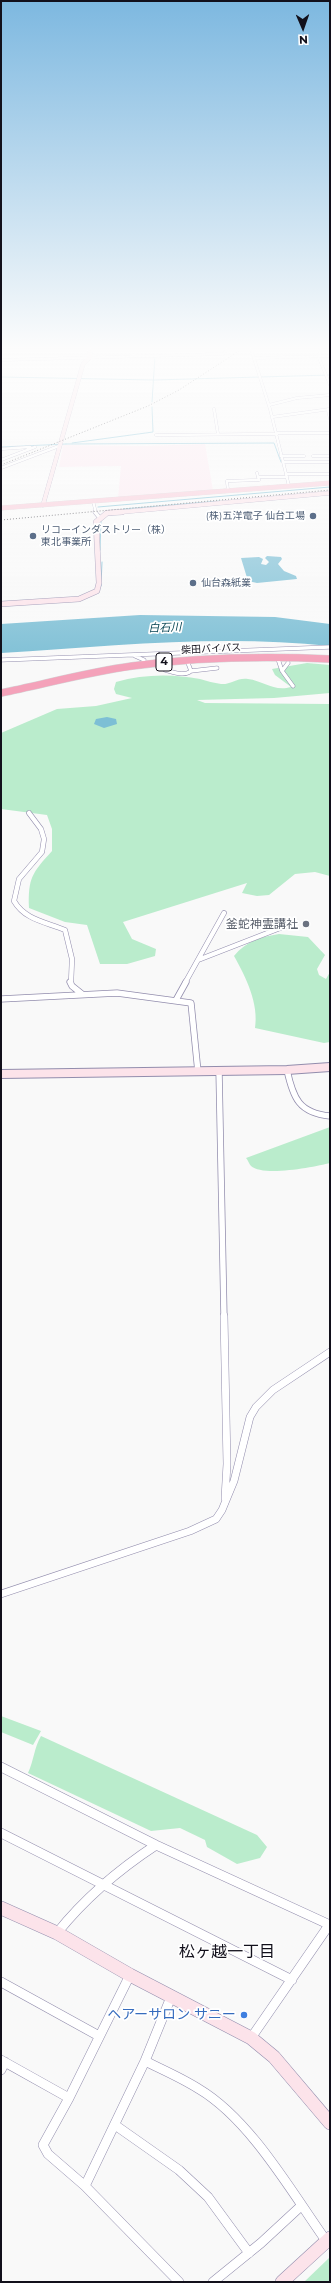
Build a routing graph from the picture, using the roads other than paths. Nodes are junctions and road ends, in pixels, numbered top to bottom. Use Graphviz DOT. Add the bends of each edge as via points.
graph roads {
  1 [pos="13,456"];
  2 [pos="31,456"];
  3 [pos="56,456"];
  4 [pos="281,456"];
  5 [pos="304,456"];
  6 [pos="313,456"];
  7 [pos="330,456"];
  8 [pos="1,460"];
  9 [pos="283,462"];
  10 [pos="330,462"];
  11 [pos="1,468"];
  12 [pos="257,473"];
  13 [pos="330,474"];
  14 [pos="286,476"];
  15 [pos="258,477"];
  16 [pos="330,483"];
  17 [pos="290,486"];
  18 [pos="228,491"];
  19 [pos="330,493"];
  20 [pos="93,501"];
  21 [pos="43,505"];
  22 [pos="1,508"];
  23 [pos="99,517"];
  24 [pos="1,604"];
  25 [pos="330,648"];
  26 [pos="132,655"];
  27 [pos="278,659"];
  28 [pos="1,660"];
  29 [pos="144,660"];
  30 [pos="330,660"];
  31 [pos="288,663"];
  32 [pos="190,667"];
  33 [pos="217,668"];
  34 [pos="165,670"];
  35 [pos="282,671"];
  36 [pos="293,686"];
  37 [pos="1,695"];
  38 [pos="29,813"];
  39 [pos="224,913"];
  40 [pos="293,923"];
  41 [pos="198,960"];
  42 [pos="82,994"];
  43 [pos="1,999"];
  44 [pos="176,1000"];
  45 [pos="330,1067"];
  46 [pos="288,1070"];
  47 [pos="219,1071"];
  48 [pos="198,1072"];
  49 [pos="1,1074"];
  50 [pos="330,1116"];
  51 [pos="330,1352"];
  52 [pos="222,1510"];
  53 [pos="1,1594"];
  54 [pos="1,1767"];
  55 [pos="1,1833"];
  56 [pos="156,1845"];
  57 [pos="102,1883"];
  58 [pos="1,1908"];
  59 [pos="329,1925"];
  60 [pos="57,1933"];
  61 [pos="130,1975"];
  62 [pos="292,1980"];
  63 [pos="1,1982"];
  64 [pos="172,1996"];
  65 [pos="99,2036"];
  66 [pos="251,2038"];
  67 [pos="145,2061"];
  68 [pos="2,2064"];
  69 [pos="70,2098"];
  70 [pos="330,2123"];
  71 [pos="115,2125"];
  72 [pos="85,2186"];
  73 [pos="301,2206"];
  74 [pos="329,2242"];
  75 [pos="249,2253"];
  76 [pos="179,2282"];
  77 [pos="213,2282"];
  78 [pos="282,2282"];
  1 -- 8 [label="street"];
  2 -- 11 [label="street"];
  3 -- 21 [label="street"];
  4 -- 5 [label="street"];
  4 -- 9 [label="street"];
  6 -- 7 [label="street"];
  9 -- 10 [label="street"];
  9 -- 14 [label="street"];
  12 -- 15 [label="street"];
  13 -- 14 [label="street"];
  14 -- 15 [label="street"];
  14 -- 17 [label="street"];
  15 -- 18 [label="street" via="259,480 227,481"];
  16 -- 17 [label="main road"];
  17 -- 18 [label="main road"];
  18 -- 20 [label="main road"];
  19 -- 23 [label="street" via="124,511 107,513"];
  20 -- 21 [label="main road"];
  20 -- 23 [label="street"];
  21 -- 22 [label="main road"];
  23 -- 24 [label="street" via="95,526 99,583 97,591 78,600"];
  25 -- 26 [label="street"];
  26 -- 28 [label="street"];
  26 -- 29 [label="street"];
  27 -- 30 [label="highway, 柴田バイパス / 4"];
  27 -- 32 [label="highway, 柴田バイパス / 4"];
  27 -- 35 [label="street"];
  30 -- 37 [label="highway, 柴田バイパス / 4" via="246,657 166,662 99,672"];
  31 -- 35 [label="street"];
  32 -- 33 [label="street"];
  32 -- 34 [label="street" via="181,674"];
  32 -- 37 [label="highway, 柴田バイパス / 4" via="108,674"];
  35 -- 36 [label="street"];
  38 -- 42 [label="street" via="41,829 44,839 42,852 18,879 14,901 20,911 27,915 65,930 72,959 70,981"];
  39 -- 41 [label="street"];
  40 -- 41 [label="street"];
  41 -- 44 [label="street"];
  42 -- 43 [label="street"];
  42 -- 44 [label="street" via="122,993"];
  44 -- 48 [label="street" via="191,1003"];
  45 -- 46 [label="street"];
  46 -- 47 [label="street"];
  46 -- 50 [label="street" via="292,1092 299,1104 311,1114"];
  47 -- 48 [label="street"];
  47 -- 52 [label="street" via="227,1464"];
  48 -- 49 [label="street"];
  51 -- 52 [label="street" via="273,1390 256,1407 250,1417 234,1481"];
  52 -- 53 [label="street" via="216,1519 190,1531"];
  54 -- 56 [label="street"];
  55 -- 57 [label="street"];
  56 -- 57 [label="street"];
  56 -- 59 [label="street"];
  57 -- 60 [label="street" via="75,1910"];
  57 -- 62 [label="street"];
  58 -- 60 [label="street"];
  59 -- 62 [label="street"];
  60 -- 61 [label="street"];
  61 -- 64 [label="street"];
  61 -- 65 [label="street"];
  62 -- 66 [label="street"];
  63 -- 65 [label="street"];
  64 -- 66 [label="street"];
  64 -- 67 [label="street"];
  65 -- 69 [label="street"];
  66 -- 70 [label="street" via="274,2057"];
  67 -- 71 [label="street"];
  67 -- 73 [label="street" via="200,2089 238,2121"];
  68 -- 69 [label="street"];
  69 -- 72 [label="street" via="43,2145 48,2154"];
  71 -- 72 [label="street"];
  71 -- 75 [label="street" via="179,2170 208,2196"];
  72 -- 76 [label="street"];
  73 -- 74 [label="street"];
  73 -- 75 [label="street"];
  74 -- 78 [label="street"];
  75 -- 77 [label="street"];
}
